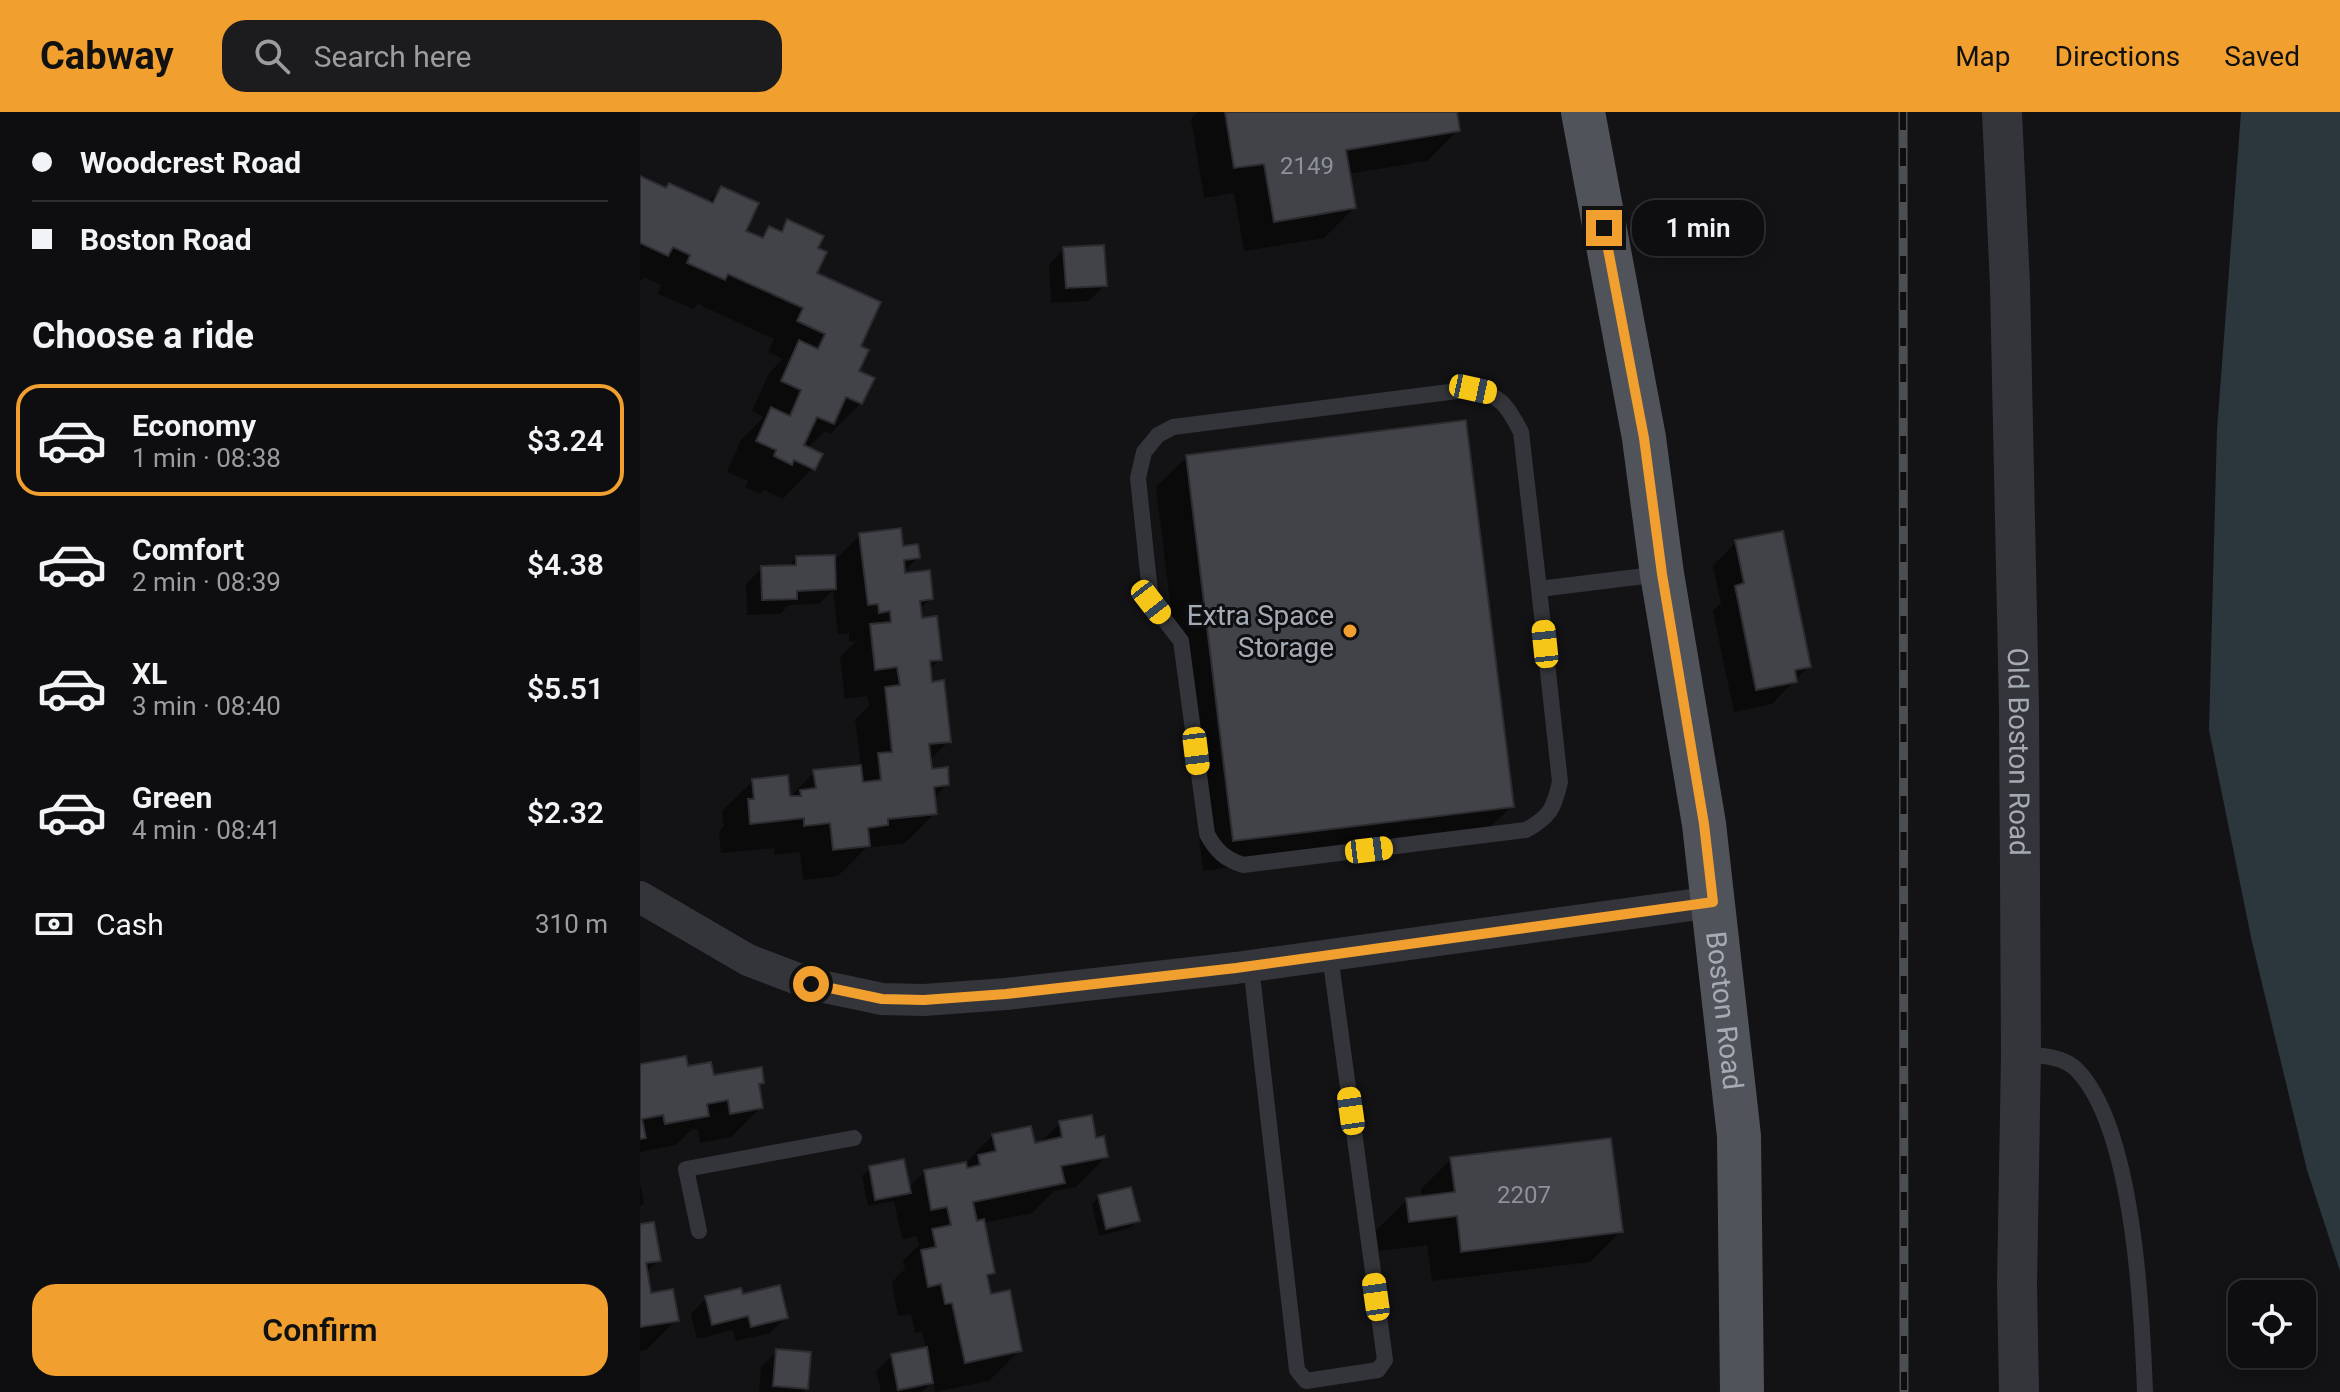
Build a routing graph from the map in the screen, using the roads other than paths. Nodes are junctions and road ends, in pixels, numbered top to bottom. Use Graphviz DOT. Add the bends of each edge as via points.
graph roads {
  1 [pos="1583,112"];
  2 [pos="2002,112"];
  3 [pos="1662,574"];
  4 [pos="1539,589"];
  5 [pos="640,897"];
  6 [pos="1713,902"];
  7 [pos="1330,955"];
  8 [pos="1251,966"];
  9 [pos="2021,1055"];
  10 [pos="854,1138"];
  11 [pos="699,1231"];
  12 [pos="1742,1392"];
  13 [pos="2019,1392"];
  14 [pos="2145,1392"];
  1 -- 3 [label="main road, Boston Road" via="1644,438"];
  2 -- 9 [label="street, Old Boston Road" via="2019,708"];
  3 -- 4 [label="lane"];
  3 -- 6 [label="main road, Boston Road"];
  4 -- 4 [label="lane" via="1560,782 1555,804 1543,820 1526,830 1243,865 1229,861 1207,834 1181,641 1151,602 1138,478 1144,452 1173,427 1473,389 1492,393 1509,409 1521,432"];
  5 -- 8 [label="street" via="748,960 811,984 882,999 1006,994"];
  6 -- 7 [label="street"];
  6 -- 12 [label="main road, Boston Road" via="1739,1136"];
  7 -- 8 [label="street"];
  7 -- 8 [label="lane" via="1385,1360 1378,1370 1306,1381 1297,1370"];
  9 -- 13 [label="street, Old Boston Road"];
  9 -- 14 [label="lane" via="2064,1061 2077,1070 2105,1112 2134,1236"];
  10 -- 11 [label="lane" via="686,1169"];
}
